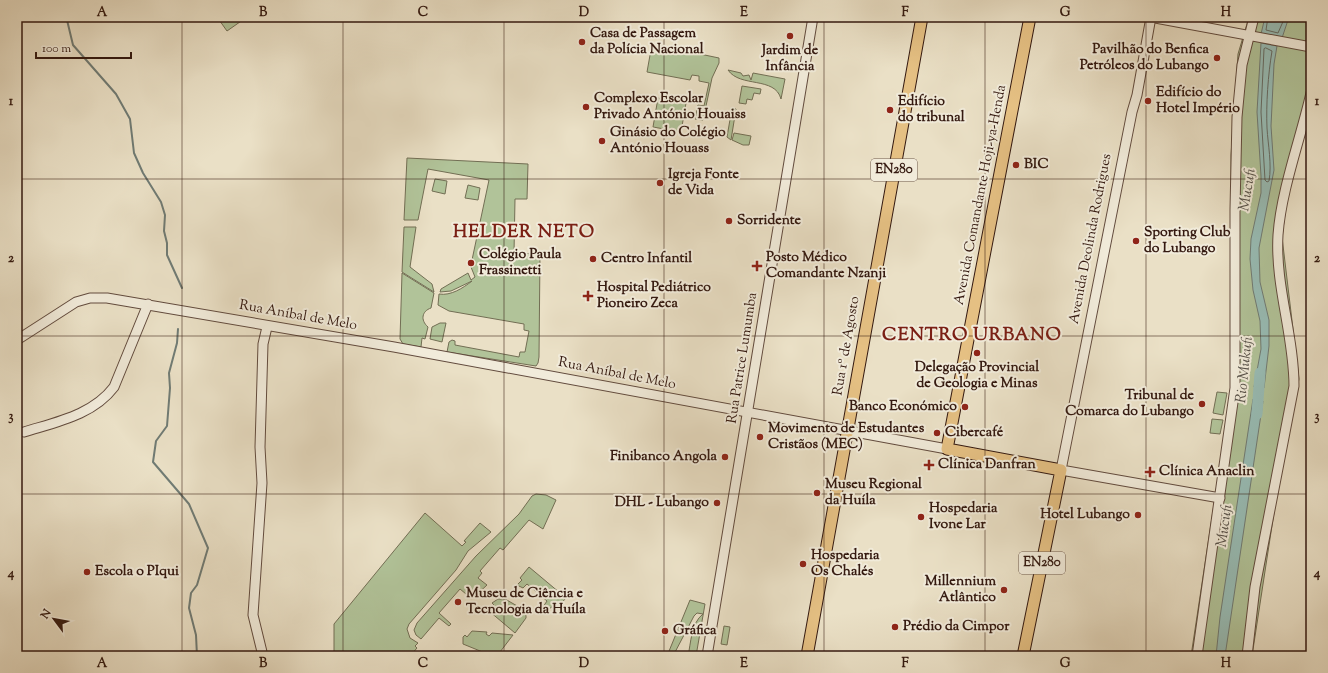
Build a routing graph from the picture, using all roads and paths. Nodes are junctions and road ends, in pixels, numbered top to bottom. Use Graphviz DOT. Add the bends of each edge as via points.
graph roads {
  1 [pos="813,17"];
  2 [pos="922,17"];
  3 [pos="1030,17"];
  4 [pos="1151,17"];
  5 [pos="1254,17"];
  6 [pos="1248,36"];
  7 [pos="1311,47"];
  8 [pos="1311,93"];
  9 [pos="148,304"];
  10 [pos="267,327"];
  11 [pos="17,340"];
  12 [pos="748,414"];
  13 [pos="847,431"];
  14 [pos="24,432"];
  15 [pos="946,449"];
  16 [pos="1061,470"];
  17 [pos="1220,498"];
  18 [pos="263,656"];
  19 [pos="708,656"];
  20 [pos="807,656"];
  21 [pos="1023,656"];
  22 [pos="1197,656"];
  23 [pos="1247,656"];
  1 -- 12 [label="street, Rua Patrice Lumumba"];
  2 -- 13 [label="main road, Rua 1º de Agosto / EN280"];
  3 -- 15 [label="main road, Avenida Comandante Hoji-ya-Henda"];
  4 -- 6 [label="street"];
  4 -- 16 [label="street, Avenida Deolinda Rodrigues"];
  5 -- 6 [label="street"];
  6 -- 7 [label="street"];
  6 -- 17 [label="street" via="1242,65 1237,117 1235,388"];
  8 -- 23 [label="street" via="1278,235 1280,275 1294,370 1294,386 1255,586"];
  9 -- 10 [label="street, Rua Aníbal de Melo"];
  9 -- 11 [label="street, Rua Aníbal de Melo" via="90,298 76,302"];
  9 -- 14 [label="street" via="114,386 106,397 71,417"];
  10 -- 12 [label="street, Rua Aníbal de Melo" via="394,347"];
  10 -- 18 [label="street" via="263,344 260,447 262,483 253,615"];
  12 -- 13 [label="street, Rua Aníbal de Melo"];
  12 -- 19 [label="street, Rua Patrice Lumumba"];
  13 -- 15 [label="street, Rua Aníbal de Melo"];
  13 -- 20 [label="main road, Rua 1º de Agosto / EN280"];
  15 -- 16 [label="main road, Rua Aníbal de Melo"];
  16 -- 17 [label="street, Rua Aníbal de Melo"];
  16 -- 21 [label="main road, Avenida Deolinda Rodrigues / EN280"];
  17 -- 22 [label="street"];
}
